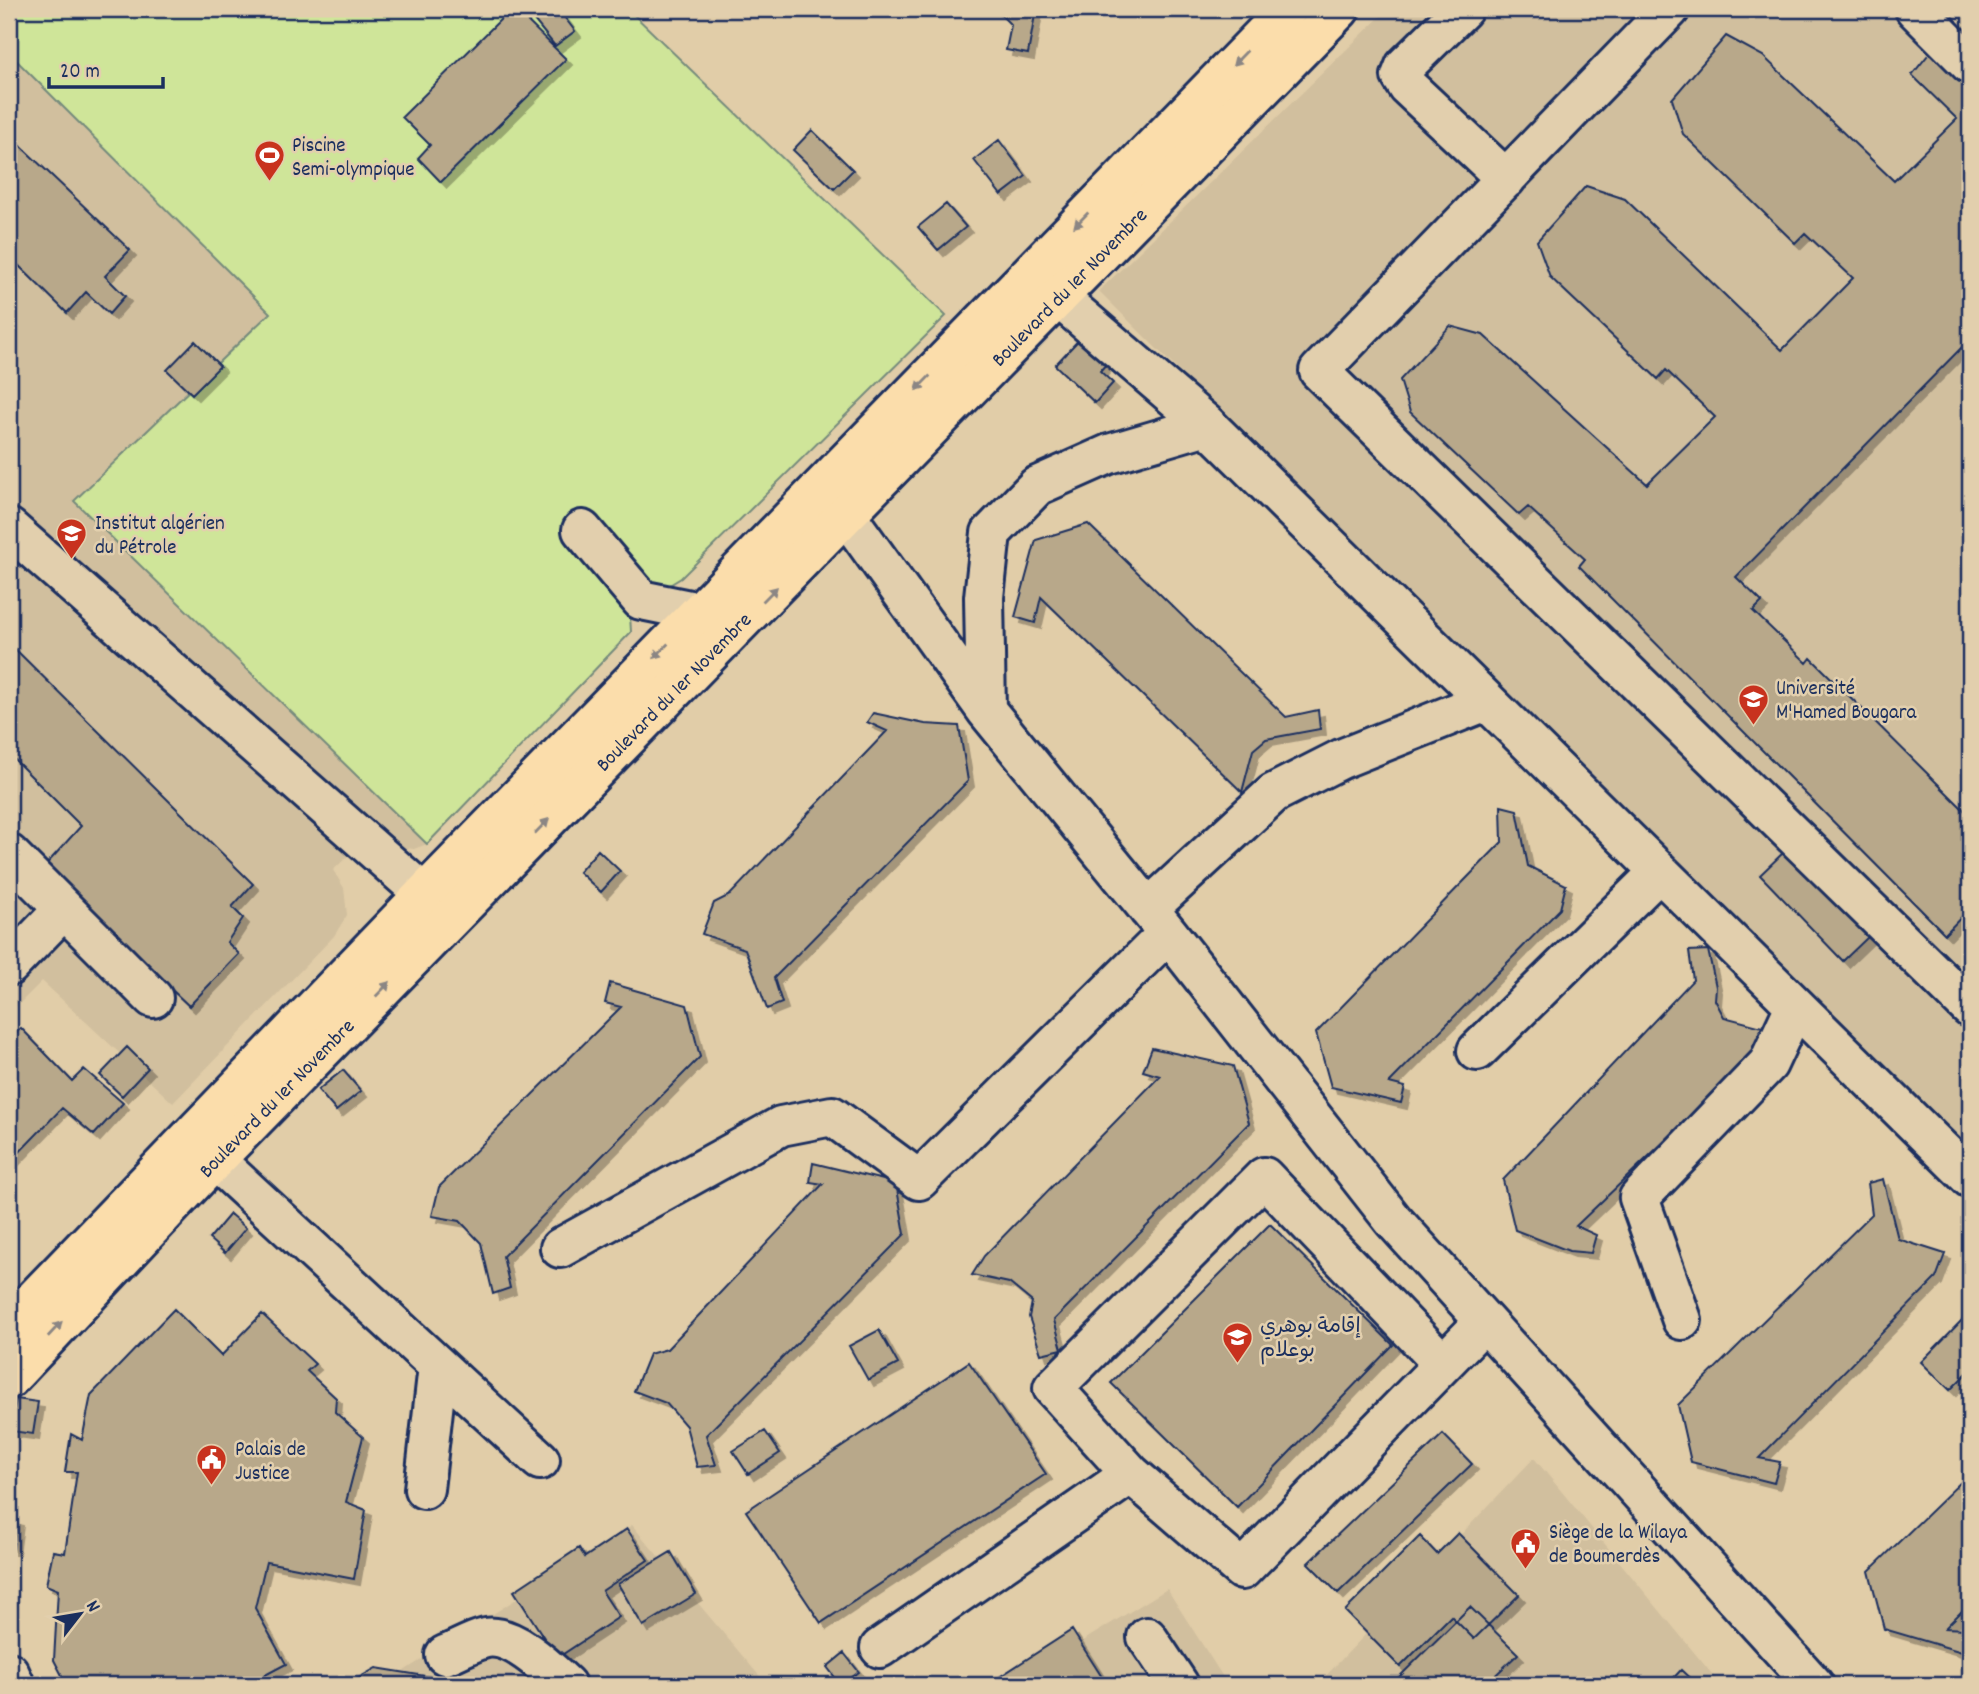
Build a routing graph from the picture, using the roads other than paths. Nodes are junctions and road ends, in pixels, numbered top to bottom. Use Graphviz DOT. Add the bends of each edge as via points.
graph roads {
  1 [pos="1288,9"];
  2 [pos="1340,9"];
  3 [pos="1463,9"];
  4 [pos="1670,9"];
  5 [pos="1915,9"];
  6 [pos="1970,64"];
  7 [pos="1506,179"];
  8 [pos="1059,298"];
  9 [pos="1207,425"];
  10 [pos="846,516"];
  11 [pos="9,528"];
  12 [pos="582,530"];
  13 [pos="700,612"];
  14 [pos="692,673"];
  15 [pos="1486,701"];
  16 [pos="986,710"];
  17 [pos="9,854"];
  18 [pos="1659,872"];
  19 [pos="424,894"];
  20 [pos="64,909"];
  21 [pos="1158,921"];
  22 [pos="9,966"];
  23 [pos="153,998"];
  24 [pos="1795,1006"];
  25 [pos="1970,1008"];
  26 [pos="1477,1051"];
  27 [pos="215,1160"];
  28 [pos="1970,1178"];
  29 [pos="560,1248"];
  30 [pos="1682,1320"];
  31 [pos="1484,1322"];
  32 [pos="9,1325"];
  33 [pos="1443,1364"];
  34 [pos="438,1366"];
  35 [pos="9,1379"];
  36 [pos="540,1460"];
  37 [pos="1132,1474"];
  38 [pos="424,1489"];
  39 [pos="1147,1637"];
  40 [pos="880,1648"];
  41 [pos="445,1655"];
  42 [pos="9,1672"];
  43 [pos="15,1685"];
  44 [pos="566,1685"];
  45 [pos="1179,1685"];
  46 [pos="1814,1685"];
  1 -- 13 [label="main road, Boulevard du 1er Novembre, one-way"];
  2 -- 8 [label="main road, Boulevard du 1er Novembre"];
  3 -- 7 [label="street" via="1405,66 1401,76"];
  4 -- 7 [label="street"];
  5 -- 6 [label="street"];
  7 -- 25 [label="street" via="1319,371"];
  8 -- 9 [label="street"];
  8 -- 10 [label="main road, Boulevard du 1er Novembre"];
  9 -- 15 [label="street"];
  9 -- 16 [label="street" via="1109,454 1037,486 991,533 984,597"];
  14 -- 10 [label="main road, Boulevard du 1er Novembre, one-way"];
  10 -- 16 [label="street"];
  11 -- 19 [label="street"];
  12 -- 13 [label="street" via="640,600"];
  13 -- 14 [label="street"];
  13 -- 19 [label="main road, Boulevard du 1er Novembre, one-way"];
  27 -- 14 [label="main road, Boulevard du 1er Novembre, one-way"];
  15 -- 18 [label="street"];
  15 -- 21 [label="street" via="1341,759 1273,793"];
  16 -- 21 [label="street"];
  17 -- 20 [label="street"];
  18 -- 24 [label="street"];
  18 -- 26 [label="street"];
  19 -- 32 [label="main road, Boulevard du 1er Novembre"];
  20 -- 22 [label="street"];
  20 -- 23 [label="street"];
  21 -- 29 [label="street" via="919,1180 832,1116 781,1126"];
  21 -- 31 [label="street" via="1393,1220"];
  24 -- 28 [label="street"];
  24 -- 30 [label="street" via="1768,1064 1639,1198"];
  27 -- 34 [label="street"];
  35 -- 27 [label="main road, Boulevard du 1er Novembre, one-way"];
  31 -- 33 [label="street"];
  31 -- 46 [label="street"];
  33 -- 37 [label="street" via="1242,1570"];
  33 -- 37 [label="street" via="1264,1177 1053,1388"];
  34 -- 36 [label="street"];
  34 -- 38 [label="street"];
  37 -- 40 [label="street"];
  39 -- 45 [label="street"];
  41 -- 44 [label="street" via="489,1637 537,1658"];
  42 -- 43 [label="street"];
}
